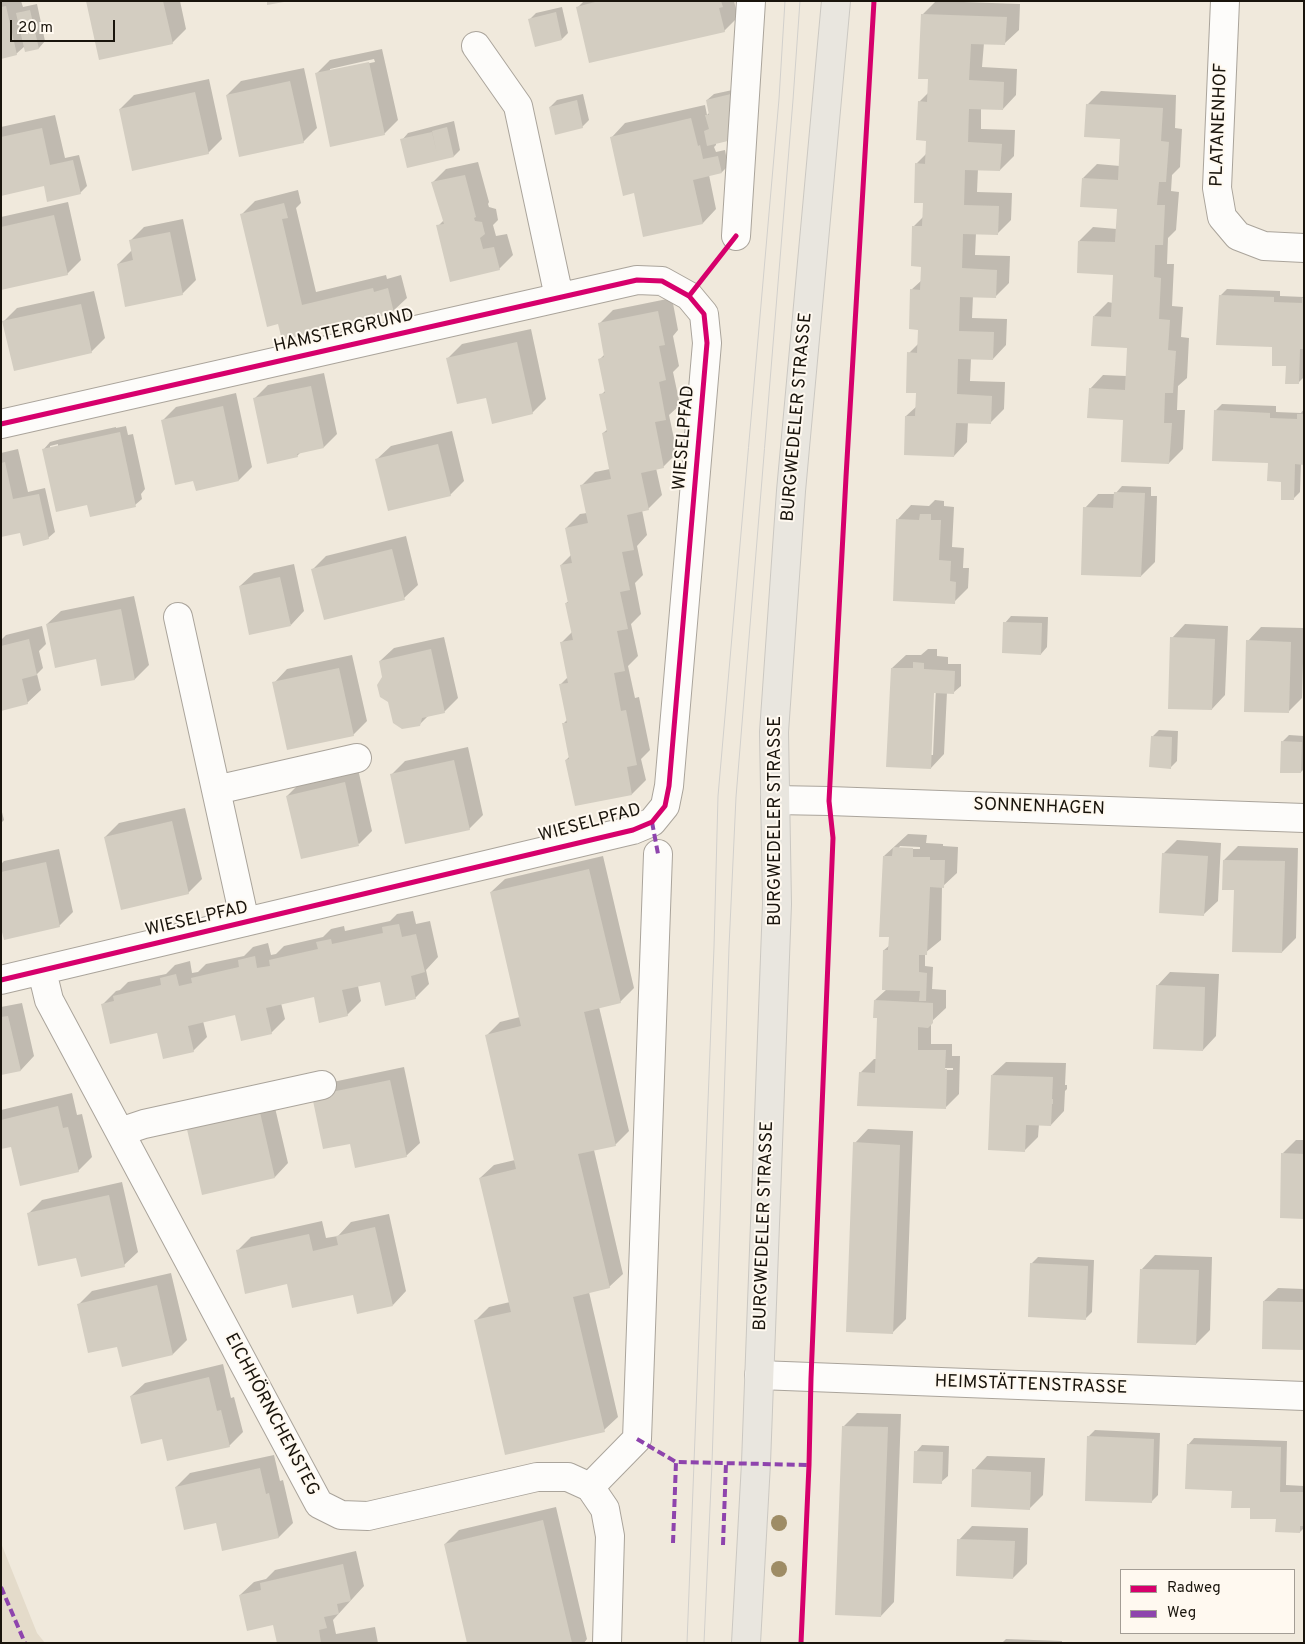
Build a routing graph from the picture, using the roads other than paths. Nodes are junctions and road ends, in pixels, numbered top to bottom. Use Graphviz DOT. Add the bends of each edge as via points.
graph roads {
  1 [pos="752,1"];
  2 [pos="836,1"];
  3 [pos="1224,1"];
  4 [pos="476,46"];
  5 [pos="736,236"];
  6 [pos="1304,248"];
  7 [pos="690,296"];
  8 [pos="559,297"];
  9 [pos="1,424"];
  10 [pos="178,617"];
  11 [pos="357,758"];
  12 [pos="216,790"];
  13 [pos="775,800"];
  14 [pos="1304,818"];
  15 [pos="658,854"];
  16 [pos="246,922"];
  17 [pos="42,971"];
  18 [pos="1,980"];
  19 [pos="322,1084"];
  20 [pos="120,1132"];
  21 [pos="759,1375"];
  22 [pos="1304,1396"];
  23 [pos="590,1487"];
  24 [pos="750,1642"];
  25 [pos="606,1643"];
  1 -- 5 [label="street"];
  2 -- 13 [label="main road, BURGWEDELER STRASSE" via="791,491 774,732"];
  3 -- 6 [label="street, PLATANENHOF" via="1216,188 1222,217 1238,236 1264,246"];
  4 -- 8 [label="street" via="518,106"];
  7 -- 8 [label="street, HAMSTERGRUND" via="662,281 637,280"];
  7 -- 16 [label="street, WIESELPFAD" via="704,314 707,343 665,806 652,822 633,830"];
  8 -- 9 [label="street, HAMSTERGRUND"];
  10 -- 12 [label="street, WIESELPFAD"];
  11 -- 12 [label="street"];
  12 -- 16 [label="street, WIESELPFAD"];
  13 -- 14 [label="street, SONNENHAGEN"];
  13 -- 21 [label="main road, BURGWEDELER STRASSE" via="777,904"];
  15 -- 23 [label="street" via="637,1439"];
  16 -- 17 [label="street, WIESELPFAD"];
  17 -- 18 [label="street"];
  17 -- 20 [label="street, EICHHÖRNCHENSTEG" via="49,1000"];
  19 -- 20 [label="street"];
  20 -- 23 [label="street, EICHHÖRNCHENSTEG" via="319,1504 341,1515 368,1516 536,1477 568,1477"];
  21 -- 22 [label="street, HEIMSTÄTTENSTRASSE"];
  21 -- 24 [label="main road, BURGWEDELER STRASSE"];
  23 -- 25 [label="street" via="606,1509 610,1536"];
}
